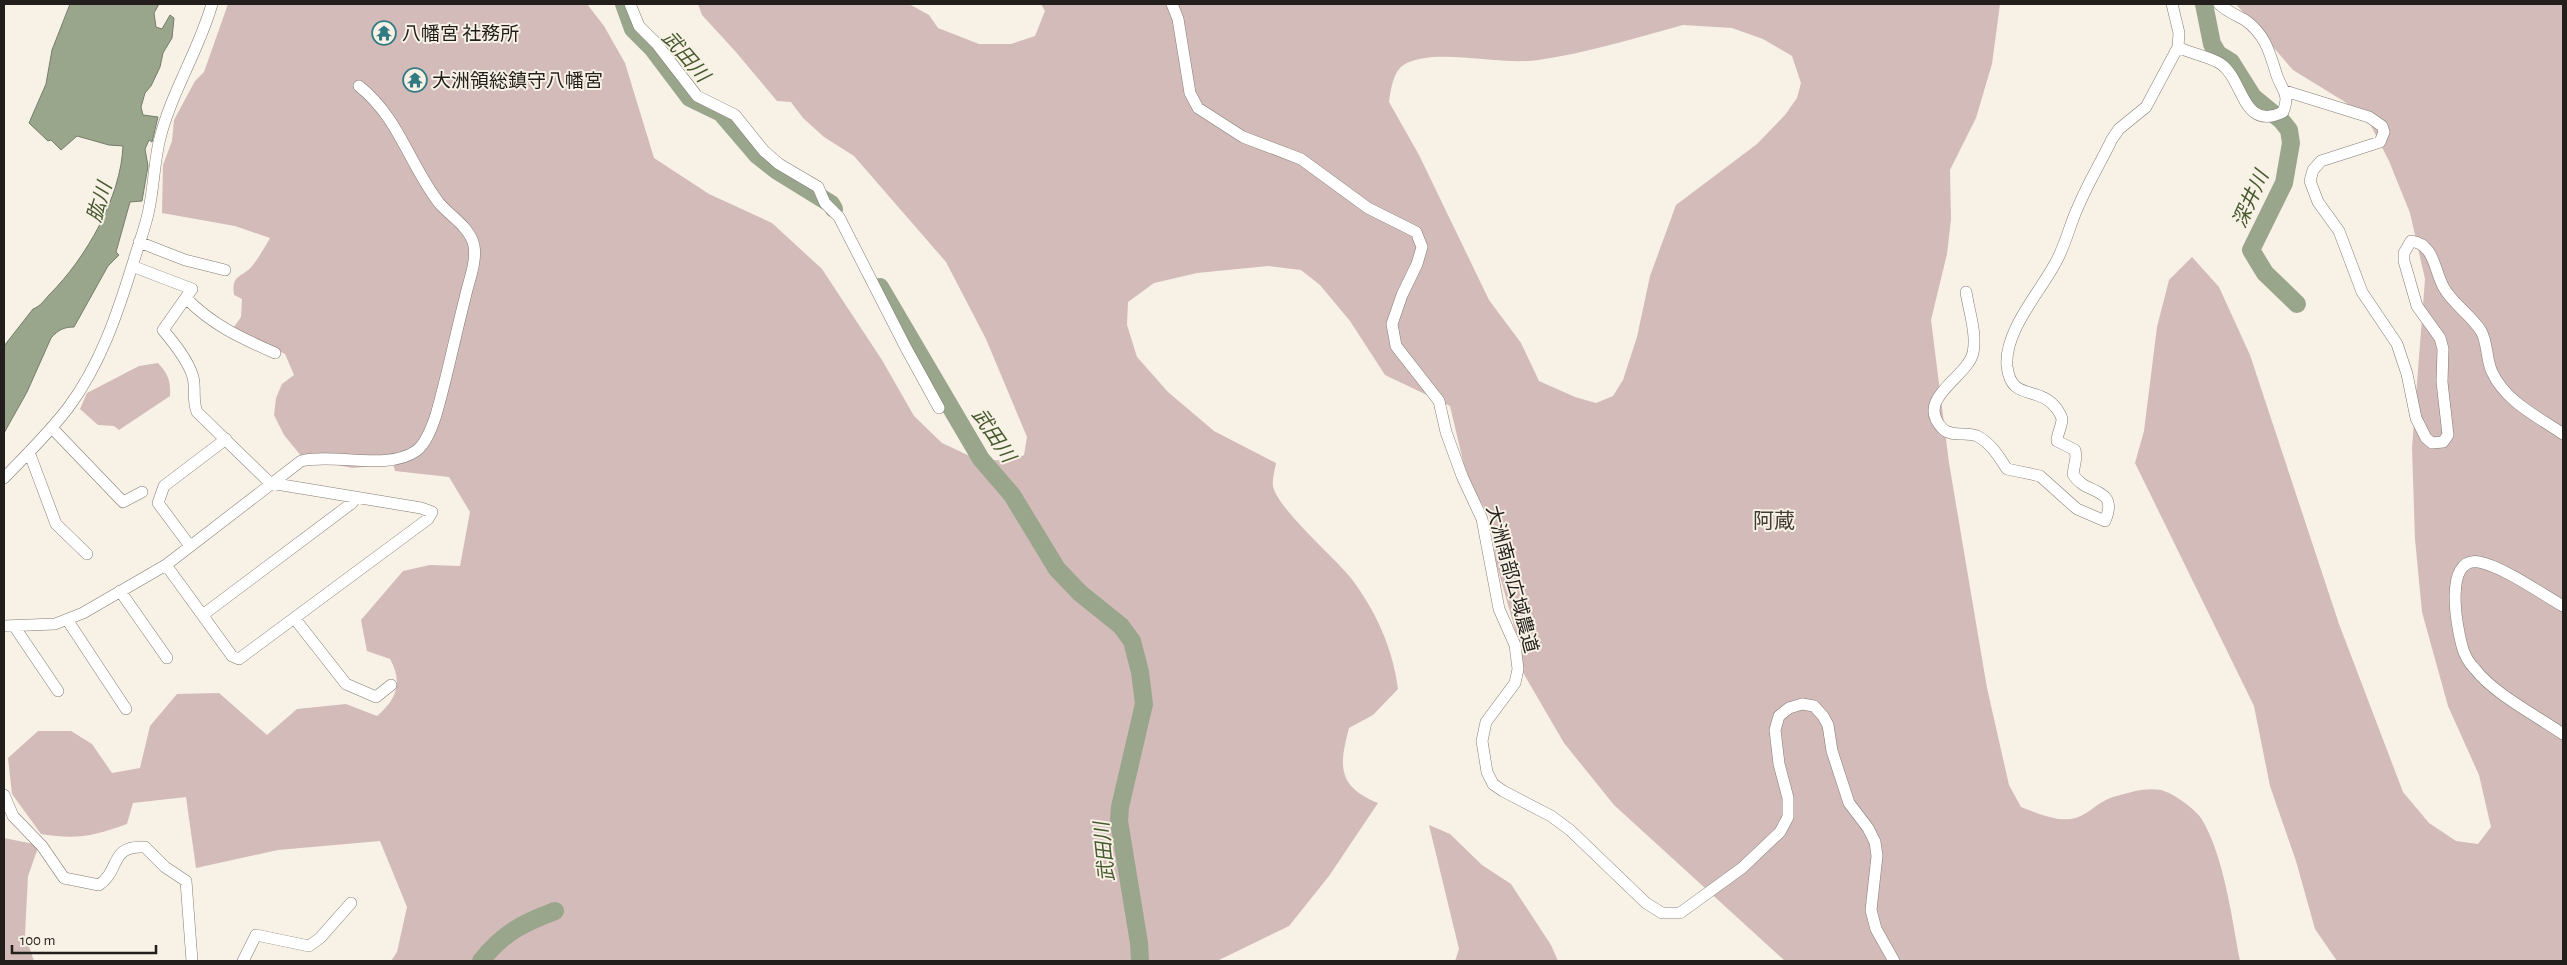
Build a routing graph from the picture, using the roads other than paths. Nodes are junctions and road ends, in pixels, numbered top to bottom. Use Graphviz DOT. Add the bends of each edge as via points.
graph roads {
  1 [pos="212,4"];
  2 [pos="630,4"];
  3 [pos="1172,4"];
  4 [pos="2172,4"];
  5 [pos="2219,4"];
  6 [pos="2178,47"];
  7 [pos="358,86"];
  8 [pos="2285,90"];
  9 [pos="140,242"];
  10 [pos="132,266"];
  11 [pos="225,270"];
  12 [pos="1966,292"];
  13 [pos="186,298"];
  14 [pos="275,353"];
  15 [pos="940,408"];
  16 [pos="52,428"];
  17 [pos="2563,434"];
  18 [pos="226,439"];
  19 [pos="29,452"];
  20 [pos="4,478"];
  21 [pos="270,483"];
  22 [pos="142,492"];
  23 [pos="356,497"];
  24 [pos="190,546"];
  25 [pos="87,554"];
  26 [pos="166,565"];
  27 [pos="120,591"];
  28 [pos="2563,606"];
  29 [pos="204,614"];
  30 [pos="295,619"];
  31 [pos="68,621"];
  32 [pos="9,626"];
  33 [pos="167,658"];
  34 [pos="391,685"];
  35 [pos="58,691"];
  36 [pos="126,710"];
  37 [pos="2563,734"];
  38 [pos="4,795"];
  39 [pos="351,904"];
  40 [pos="192,961"];
  41 [pos="243,961"];
  42 [pos="1894,961"];
  1 -- 9 [label="street" via="159,140 149,210"];
  2 -- 15 [label="street" via="639,26 697,96 735,115 779,164 818,186 825,203 839,217 901,340"];
  3 -- 42 [label="street, 大洲南部広域農道" via="1180,28 1190,94 1198,108 1244,137 1300,159 1368,208 1416,232 1422,247 1392,324 1396,346 1439,401 1462,476 1482,519 1499,609 1515,645 1518,668 1515,683 1486,722 1482,741 1487,772 1493,784 1570,830 1646,903 1662,913 1680,913 1742,868 1780,832 1788,817 1788,798 1775,730 1779,716 1789,708 1802,704 1814,706 1828,725 1832,750 1849,803 1875,842 1877,856 1871,910 1876,929"];
  4 -- 6 [label="street" via="2179,33"];
  5 -- 8 [label="street" via="2261,35 2270,49"];
  6 -- 8 [label="street" via="2220,64 2232,76 2250,109 2260,115 2271,118 2282,112 2287,102"];
  6 -- 12 [label="street" via="2146,108 2119,129 2112,139 2078,206 2057,260 2020,320 2008,354 2007,366 2016,387 2024,393 2042,394 2060,414 2062,421 2057,441 2075,450 2073,474 2076,481 2104,494 2109,503 2105,521 2078,509 2040,476 2007,469 1991,446 1976,436 1944,430 1934,414 1939,395 1968,362 1973,349"];
  7 -- 21 [label="street" via="389,116 419,173 440,204 466,229 474,246 473,261 435,417 424,442 409,455 382,460 317,458 301,461"];
  8 -- 17 [label="street" via="2369,117 2382,126 2384,132 2380,142 2321,161 2312,170 2310,181 2318,202 2339,231 2362,292 2397,344 2416,418 2426,438 2432,443 2443,442 2448,436 2442,382 2443,349 2440,338 2417,306 2404,262 2404,253 2411,241 2420,242 2425,247 2432,256 2444,289 2482,332 2492,371 2505,391 2526,410"];
  9 -- 10 [label="street"];
  9 -- 11 [label="street" via="185,260"];
  10 -- 13 [label="street" via="192,289"];
  10 -- 16 [label="street" via="119,310 95,365"];
  13 -- 14 [label="street" via="204,316"];
  13 -- 18 [label="street" via="162,330 193,376 193,404 197,412"];
  16 -- 19 [label="street"];
  16 -- 22 [label="street" via="123,502"];
  18 -- 21 [label="street"];
  18 -- 24 [label="street" via="164,486 161,494 158,503"];
  19 -- 20 [label="street"];
  19 -- 25 [label="street" via="56,524"];
  21 -- 23 [label="street"];
  21 -- 24 [label="street"];
  23 -- 29 [label="street"];
  23 -- 30 [label="street" via="432,512 428,519"];
  24 -- 26 [label="street"];
  26 -- 27 [label="street"];
  26 -- 29 [label="street"];
  27 -- 31 [label="street"];
  27 -- 33 [label="street"];
  28 -- 37 [label="street" via="2478,562 2467,564 2458,574 2455,589 2457,618 2462,647 2470,663 2476,672 2513,702"];
  29 -- 30 [label="street" via="232,656 239,660"];
  30 -- 34 [label="street" via="346,684 376,697"];
  31 -- 32 [label="street"];
  31 -- 36 [label="street"];
  32 -- 35 [label="street"];
  38 -- 40 [label="street" via="13,816 42,846 64,878 99,885 124,850 145,847 165,867 186,881"];
  39 -- 41 [label="street" via="309,946 256,935"];
}
